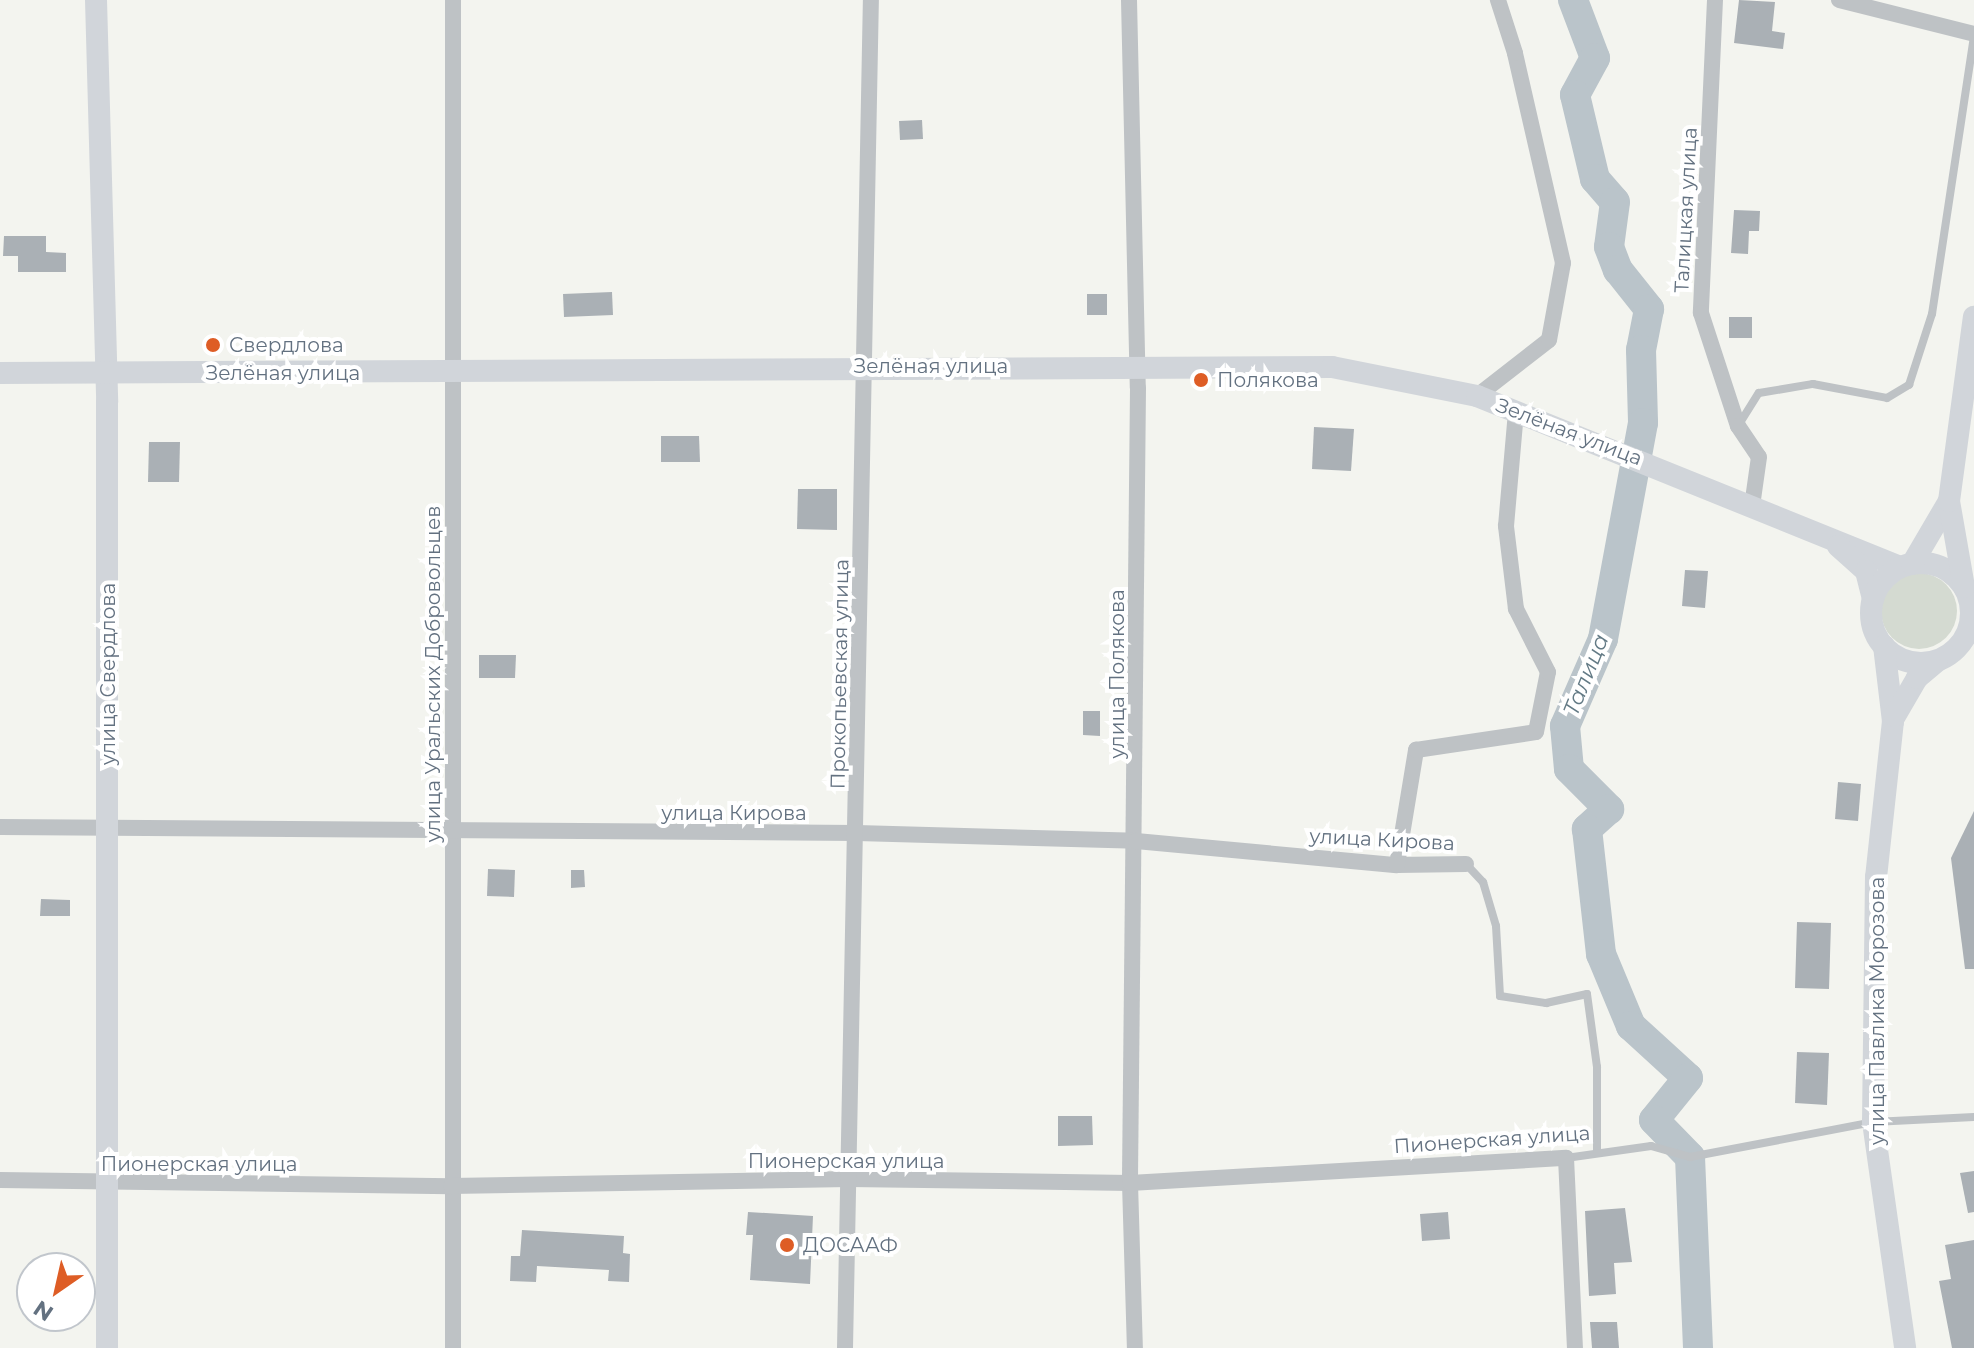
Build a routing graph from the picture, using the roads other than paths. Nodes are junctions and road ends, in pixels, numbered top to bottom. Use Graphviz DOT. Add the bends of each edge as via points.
graph roads {
  1 [pos="96,0"];
  2 [pos="453,0"];
  3 [pos="871,0"];
  4 [pos="1129,0"];
  5 [pos="1498,0"];
  6 [pos="1715,0"];
  7 [pos="1839,0"];
  8 [pos="1974,35"];
  9 [pos="1974,317"];
  10 [pos="867,366"];
  11 [pos="1138,366"];
  12 [pos="0,373"];
  13 [pos="454,373"];
  14 [pos="104,374"];
  15 [pos="1477,396"];
  16 [pos="1516,412"];
  17 [pos="1738,426"];
  18 [pos="1949,501"];
  19 [pos="1752,506"];
  20 [pos="1830,540"];
  21 [pos="1907,565"];
  22 [pos="1969,594"];
  23 [pos="1873,599"];
  24 [pos="1974,638"];
  25 [pos="1884,646"];
  26 [pos="1942,658"];
  27 [pos="1893,721"];
  28 [pos="0,827"];
  29 [pos="108,828"];
  30 [pos="452,833"];
  31 [pos="857,833"];
  32 [pos="1136,841"];
  33 [pos="1466,864"];
  34 [pos="1397,865"];
  35 [pos="1974,1117"];
  36 [pos="1873,1122"];
  37 [pos="1597,1153"];
  38 [pos="1566,1158"];
  39 [pos="849,1179"];
  40 [pos="0,1180"];
  41 [pos="103,1182"];
  42 [pos="1130,1183"];
  43 [pos="451,1186"];
  44 [pos="107,1348"];
  45 [pos="453,1348"];
  46 [pos="845,1348"];
  47 [pos="1135,1348"];
  48 [pos="1575,1348"];
  49 [pos="1905,1348"];
  1 -- 14 [label="main road, улица Свердлова"];
  2 -- 13 [label="street, улица Уральских Добровольцев"];
  3 -- 10 [label="street, Прокопьевская улица"];
  4 -- 11 [label="street, улица Полякова"];
  5 -- 15 [label="street" via="1563,263 1549,340"];
  6 -- 17 [label="street, Талицкая улица" via="1701,313"];
  7 -- 8 [label="street"];
  8 -- 17 [label="lane" via="1932,314 1909,385 1887,398 1813,384 1759,393"];
  9 -- 18 [label="main road"];
  10 -- 11 [label="main road, Зелёная улица"];
  10 -- 13 [label="main road, Зелёная улица"];
  10 -- 31 [label="street, Прокопьевская улица"];
  11 -- 15 [label="main road, Зелёная улица" via="1332,367"];
  11 -- 32 [label="street, улица Полякова"];
  12 -- 14 [label="main road, Зелёная улица"];
  13 -- 14 [label="main road, Зелёная улица"];
  13 -- 30 [label="street, улица Уральских Добровольцев"];
  14 -- 29 [label="main road, улица Свердлова"];
  15 -- 16 [label="main road, Зелёная улица"];
  16 -- 19 [label="main road, Зелёная улица"];
  16 -- 34 [label="street" via="1506,526 1516,609 1548,672 1536,732 1416,750"];
  17 -- 19 [label="street, Талицкая улица" via="1759,457"];
  18 -- 21 [label="main road"];
  18 -- 22 [label="main road"];
  19 -- 20 [label="main road, Зелёная улица"];
  20 -- 21 [label="main road"];
  20 -- 23 [label="main road" via="1866,571"];
  21 -- 22 [label="main road" via="1937,566"];
  21 -- 23 [label="main road" via="1883,581"];
  22 -- 26 [label="main road" via="1970,626"];
  23 -- 25 [label="main road" via="1873,625"];
  24 -- 26 [label="main road"];
  25 -- 26 [label="main road" via="1906,661"];
  25 -- 27 [label="main road"];
  26 -- 27 [label="main road" via="1917,678"];
  27 -- 36 [label="main road, улица Павлика Морозова" via="1876,877"];
  28 -- 29 [label="street, улица Кирова"];
  29 -- 30 [label="street, улица Кирова"];
  29 -- 41 [label="main road, улица Свердлова"];
  30 -- 31 [label="street, улица Кирова"];
  30 -- 43 [label="street, улица Уральских Добровольцев"];
  31 -- 32 [label="street, улица Кирова"];
  31 -- 39 [label="street, Прокопьевская улица"];
  32 -- 34 [label="street, улица Кирова"];
  32 -- 42 [label="street, улица Полякова"];
  33 -- 34 [label="street, улица Кирова"];
  33 -- 37 [label="lane" via="1483,882 1496,926 1500,996 1546,1003 1587,994 1597,1067"];
  35 -- 36 [label="lane"];
  36 -- 37 [label="lane, Пионерская улица" via="1690,1157 1651,1146"];
  36 -- 49 [label="main road, улица Павлика Морозова"];
  37 -- 38 [label="lane, Пионерская улица"];
  38 -- 42 [label="street, Пионерская улица"];
  38 -- 48 [label="street"];
  39 -- 42 [label="street, Пионерская улица"];
  39 -- 43 [label="street, Пионерская улица"];
  39 -- 46 [label="street, Прокопьевская улица"];
  40 -- 41 [label="street, Пионерская улица"];
  41 -- 43 [label="street, Пионерская улица"];
  41 -- 44 [label="main road, улица Свердлова"];
  42 -- 47 [label="street, улица Полякова"];
  43 -- 45 [label="street, улица Уральских Добровольцев"];
}
